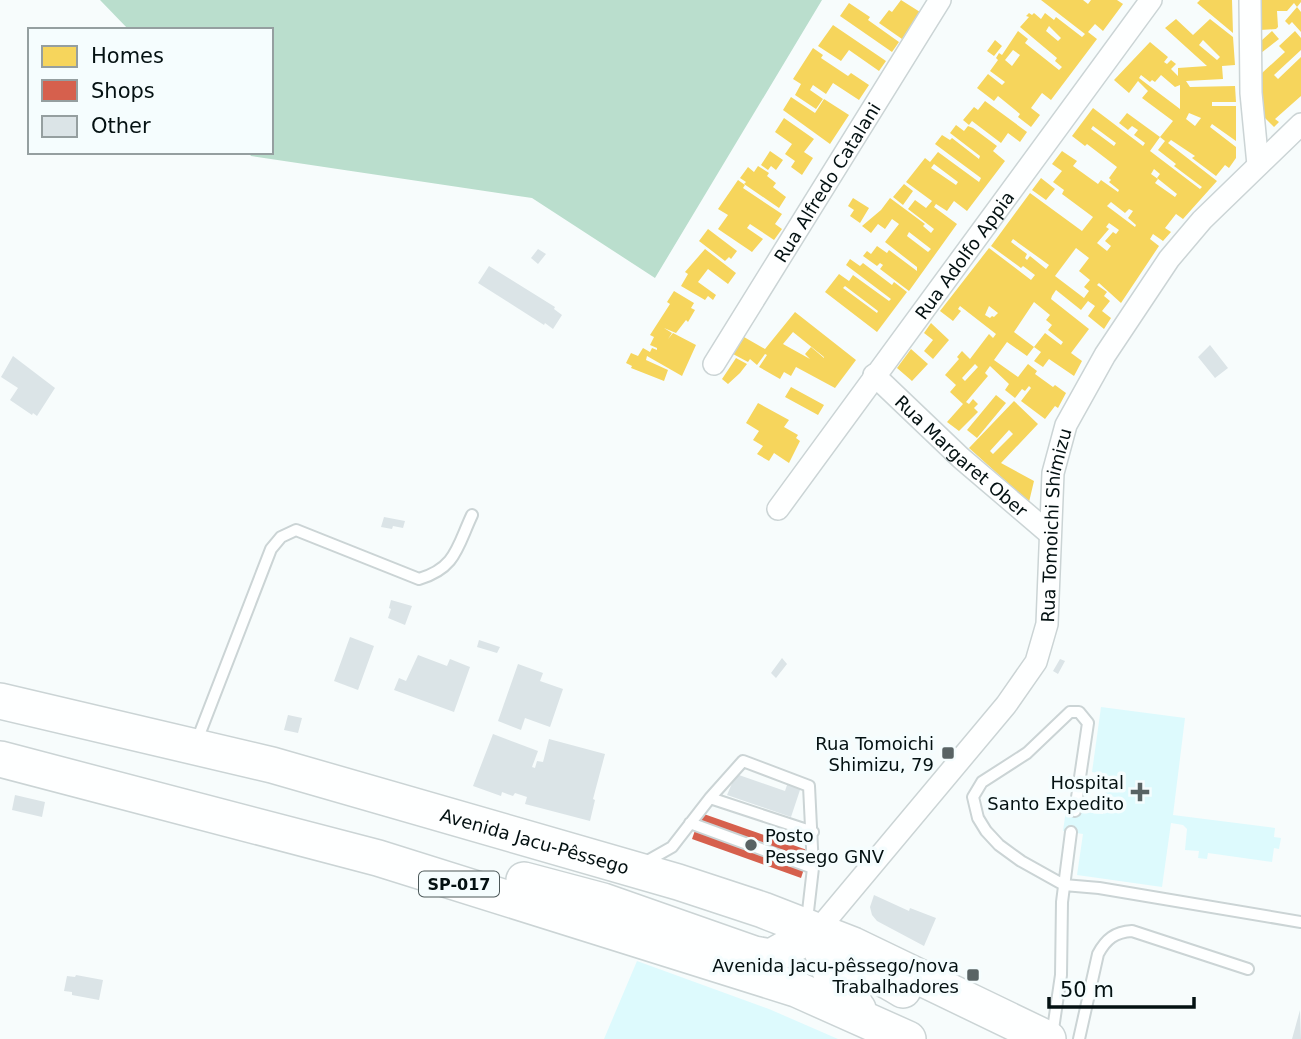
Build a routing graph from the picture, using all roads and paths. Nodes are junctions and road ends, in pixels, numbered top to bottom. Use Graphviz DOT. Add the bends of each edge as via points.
graph roads {
  1 [pos="940,0"];
  2 [pos="1151,0"];
  3 [pos="1164,0"];
  4 [pos="1250,0"];
  5 [pos="1138,20"];
  6 [pos="1301,124"];
  7 [pos="1258,165"];
  8 [pos="713,363"];
  9 [pos="874,375"];
  10 [pos="778,509"];
  11 [pos="472,515"];
  12 [pos="1050,534"];
  13 [pos="0,701"];
  14 [pos="195,745"];
  15 [pos="0,759"];
  16 [pos="710,798"];
  17 [pos="1075,811"];
  18 [pos="690,822"];
  19 [pos="813,832"];
  20 [pos="1072,832"];
  21 [pos="633,869"];
  22 [pos="813,869"];
  23 [pos="418,871"];
  24 [pos="536,883"];
  25 [pos="1064,885"];
  26 [pos="763,910"];
  27 [pos="1301,922"];
  28 [pos="811,929"];
  29 [pos="1248,970"];
  30 [pos="860,1012"];
  31 [pos="908,1039"];
  32 [pos="1000,1039"];
  33 [pos="1050,1039"];
  34 [pos="1079,1039"];
  1 -- 8 [label="street, Rua Alfredo Catalani"];
  2 -- 5 [label="street, Rua Adolfo Appia"];
  3 -- 5 [label="street"];
  4 -- 7 [label="street" via="1251,93"];
  5 -- 9 [label="street, Rua Adolfo Appia"];
  6 -- 7 [label="street, Rua Tomoichi Shimizu"];
  7 -- 12 [label="street, Rua Tomoichi Shimizu" via="1169,259 1085,389 1059,446"];
  9 -- 10 [label="street, Rua Adolfo Appia"];
  9 -- 12 [label="street, Rua Margaret Ober"];
  11 -- 14 [label="lane" via="451,560 438,573 419,579 296,530 282,537 271,550"];
  12 -- 28 [label="street, Rua Tomoichi Shimizu" via="1047,624 1036,662 1006,705"];
  13 -- 14 [label="highway, Avenida Jacu-Pêssego"];
  14 -- 21 [label="highway, Avenida Jacu-Pêssego"];
  15 -- 23 [label="highway, SP-017"];
  16 -- 18 [label="lane"];
  16 -- 19 [label="lane"];
  16 -- 19 [label="lane" via="743,761 809,786"];
  17 -- 25 [label="lane" via="1088,723 1079,712 1070,712 1027,753 982,782 973,797 978,818 999,845"];
  18 -- 21 [label="lane" via="672,847"];
  18 -- 22 [label="lane"];
  19 -- 22 [label="lane"];
  20 -- 25 [label="lane"];
  21 -- 26 [label="highway, Avenida Jacu-Pêssego"];
  22 -- 28 [label="lane"];
  23 -- 24 [label="highway" via="464,864"];
  23 -- 30 [label="highway, SP-017"];
  24 -- 26 [label="highway" via="576,883 755,940 767,933"];
  24 -- 28 [label="highway" via="771,957"];
  25 -- 27 [label="lane"];
  25 -- 33 [label="lane" via="1060,975"];
  26 -- 28 [label="highway, Avenida Jacu-Pêssego"];
  28 -- 30 [label="highway" via="836,985"];
  28 -- 33 [label="highway, Avenida Jacu-Pêssego"];
  29 -- 34 [label="lane" via="1132,931 1118,932 1098,954"];
  30 -- 31 [label="highway, SP-017"];
  30 -- 32 [label="highway" via="851,993 854,980 871,974"];
}
